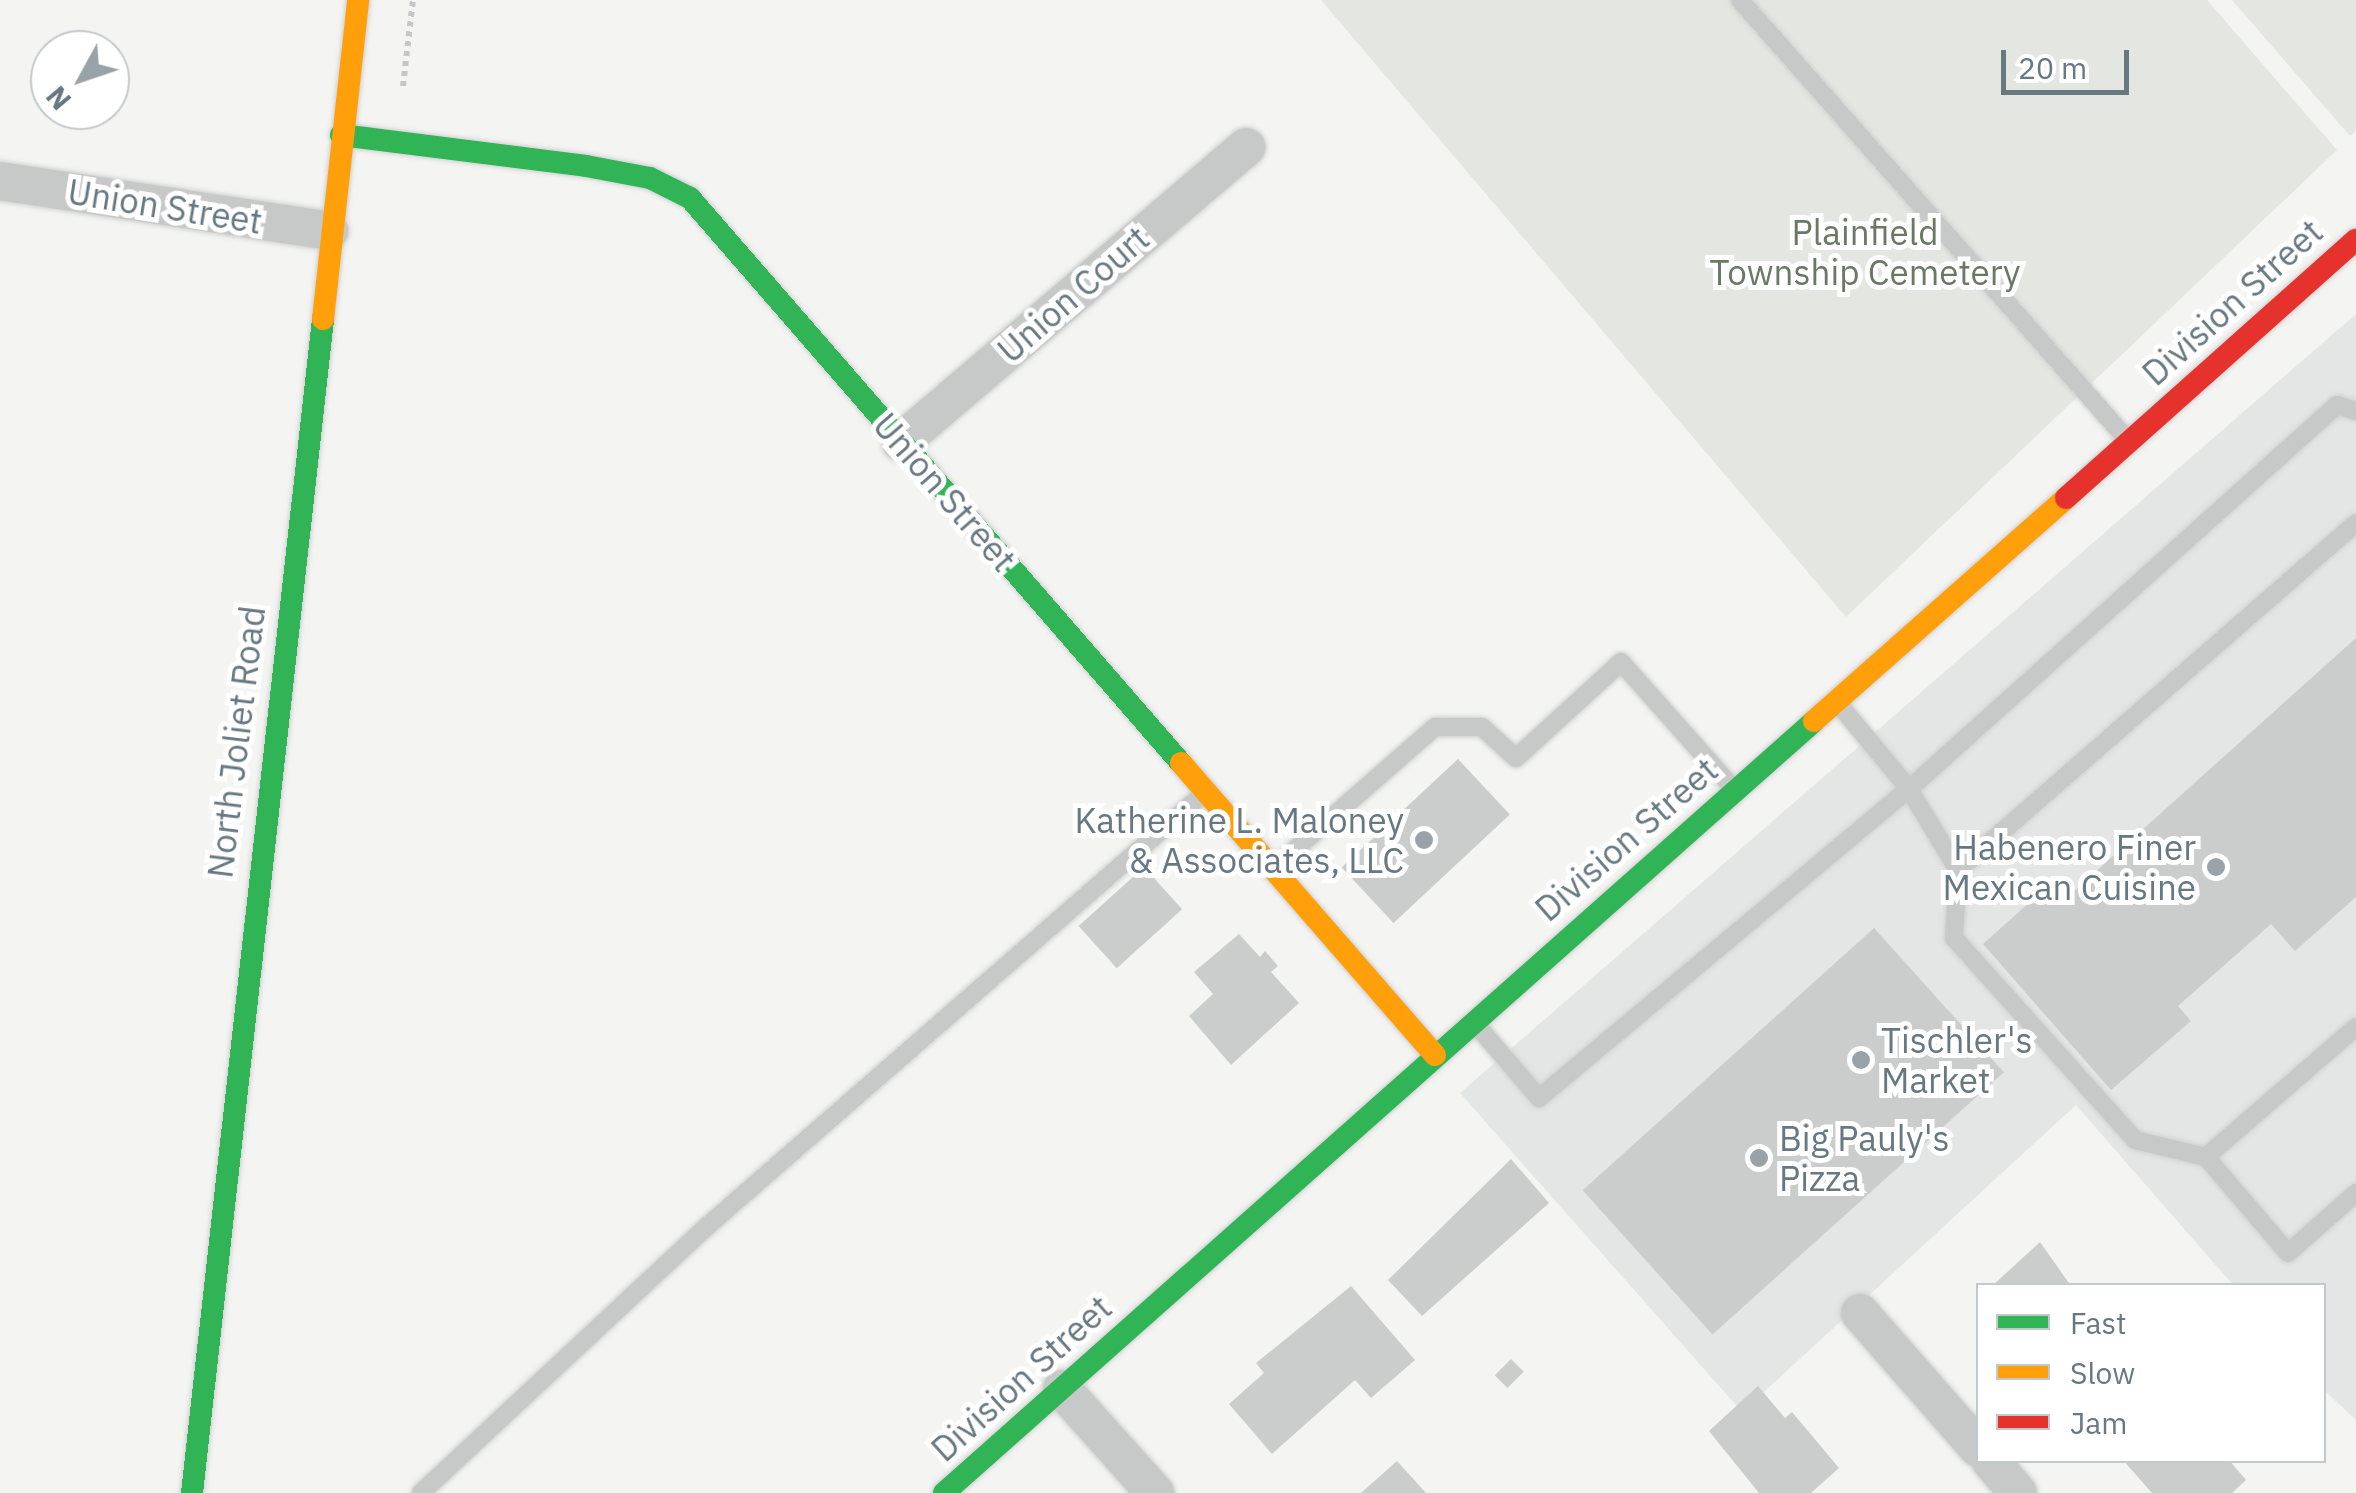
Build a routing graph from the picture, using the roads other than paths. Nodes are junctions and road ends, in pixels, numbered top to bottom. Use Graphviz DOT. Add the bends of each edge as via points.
graph roads {
  1 [pos="358,0"];
  2 [pos="1740,0"];
  3 [pos="341,135"];
  4 [pos="1246,147"];
  5 [pos="0,181"];
  6 [pos="329,231"];
  7 [pos="2356,240"];
  8 [pos="2356,411"];
  9 [pos="2129,441"];
  10 [pos="901,442"];
  11 [pos="2356,523"];
  12 [pos="1836,701"];
  13 [pos="1910,789"];
  14 [pos="1735,790"];
  15 [pos="1206,792"];
  16 [pos="1272,870"];
  17 [pos="1958,870"];
  18 [pos="1473,1020"];
  19 [pos="2356,1028"];
  20 [pos="1435,1054"];
  21 [pos="2206,1157"];
  22 [pos="2356,1193"];
  23 [pos="1860,1313"];
  24 [pos="1062,1388"];
  25 [pos="1976,1446"];
  26 [pos="1993,1463"];
  27 [pos="185,1488"];
  28 [pos="420,1493"];
  29 [pos="944,1493"];
  30 [pos="1155,1493"];
  31 [pos="2018,1493"];
  1 -- 3 [label="main road, North Joliet Road"];
  2 -- 9 [label="lane"];
  3 -- 6 [label="main road, North Joliet Road"];
  3 -- 10 [label="main road, Union Street" via="586,166 650,178 690,198"];
  4 -- 10 [label="street, Union Court"];
  5 -- 6 [label="street, Union Street"];
  6 -- 27 [label="main road, North Joliet Road"];
  7 -- 9 [label="main road, Division Street"];
  8 -- 13 [label="lane" via="2337,405"];
  9 -- 12 [label="main road, Division Street"];
  10 -- 15 [label="main road, Union Street"];
  11 -- 17 [label="lane"];
  12 -- 13 [label="lane"];
  12 -- 14 [label="main road, Division Street"];
  13 -- 17 [label="lane"];
  13 -- 18 [label="lane" via="1539,1098"];
  14 -- 16 [label="lane" via="1621,662 1516,758 1482,726 1435,726"];
  14 -- 18 [label="main road, Division Street"];
  15 -- 16 [label="main road, Union Street"];
  15 -- 28 [label="lane" via="689,1243"];
  16 -- 20 [label="main road, Union Street"];
  17 -- 21 [label="lane" via="1954,938 2135,1140"];
  18 -- 20 [label="main road, Division Street"];
  19 -- 21 [label="lane"];
  20 -- 24 [label="main road, Division Street"];
  21 -- 22 [label="lane" via="2288,1253"];
  23 -- 25 [label="street"];
  24 -- 29 [label="main road, Division Street"];
  24 -- 30 [label="street"];
  26 -- 31 [label="street"];
}
